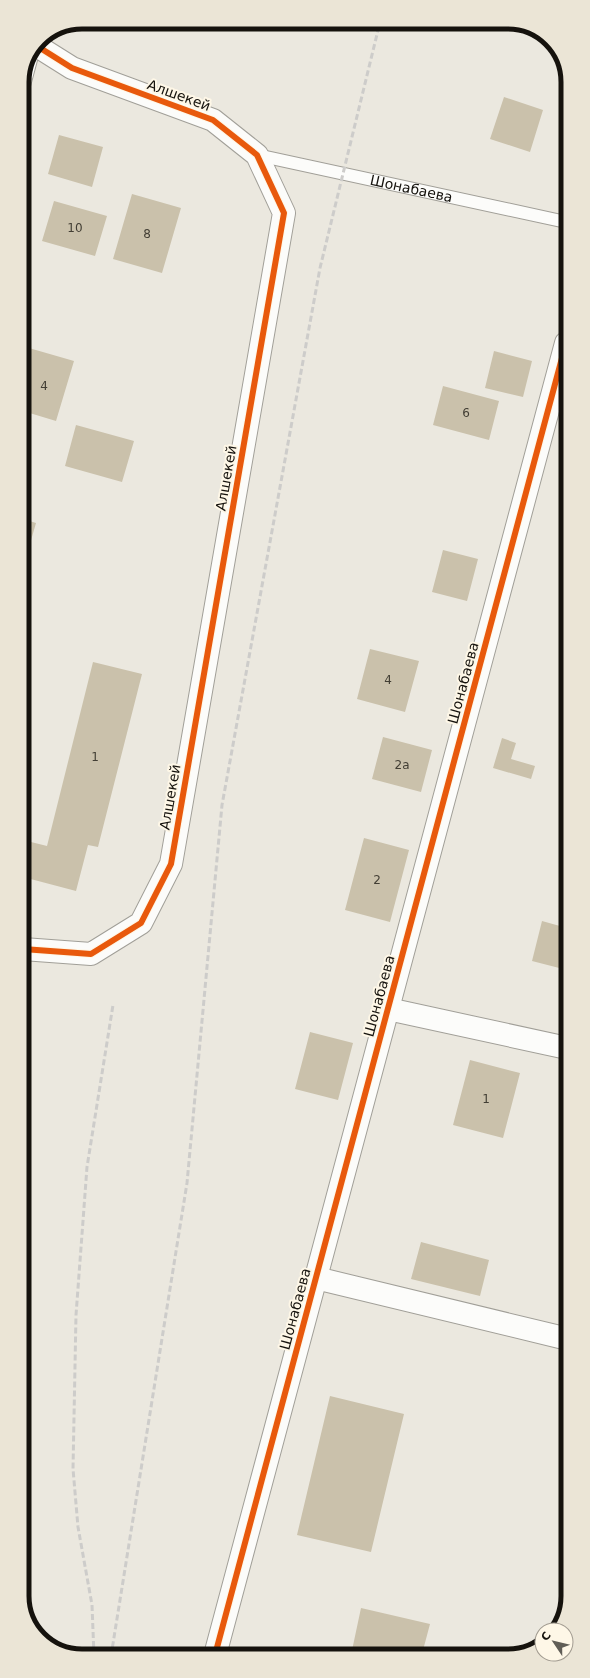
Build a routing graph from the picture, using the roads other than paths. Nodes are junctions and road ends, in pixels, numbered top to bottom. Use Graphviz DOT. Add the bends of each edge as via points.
graph roads {
  1 [pos="42,49"];
  2 [pos="258,155"];
  3 [pos="561,221"];
  4 [pos="561,363"];
  5 [pos="29,949"];
  6 [pos="388,1009"];
  7 [pos="561,1047"];
  8 [pos="316,1278"];
  9 [pos="561,1337"];
  10 [pos="217,1649"];
  1 -- 2 [label="street, Алшекей" via="72,68 213,120"];
  2 -- 3 [label="lane, Шонабаева"];
  2 -- 5 [label="street, Алшекей" via="284,213 171,864 141,923 91,954"];
  4 -- 6 [label="street, Шонабаева"];
  6 -- 7 [label="street, Шонабаева"];
  6 -- 8 [label="street, Шонабаева"];
  8 -- 9 [label="street, Шонабаева"];
  8 -- 10 [label="street, Шонабаева"];
}
